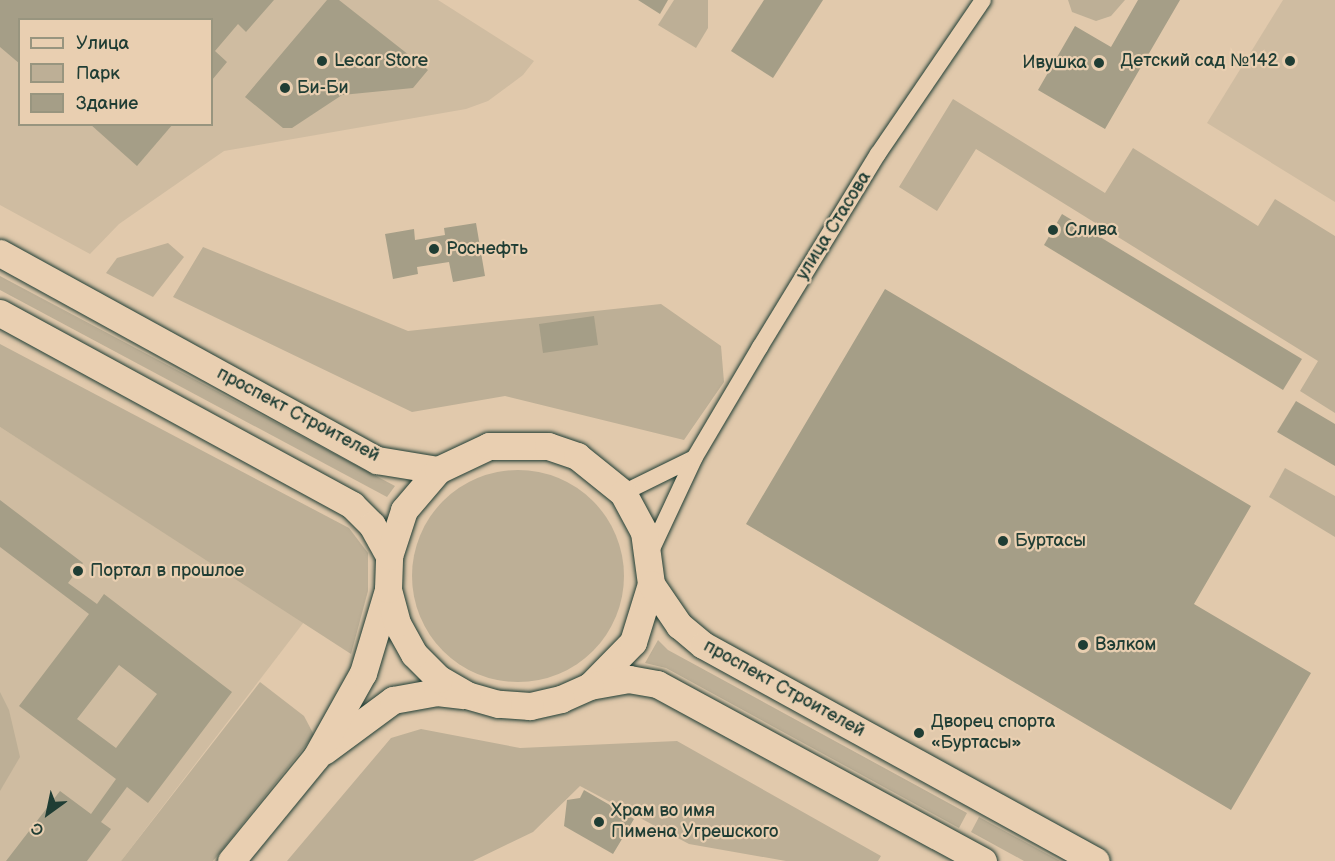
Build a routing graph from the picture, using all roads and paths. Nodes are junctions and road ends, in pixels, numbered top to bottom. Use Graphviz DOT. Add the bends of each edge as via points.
graph roads {
  1 [pos="983,0"];
  2 [pos="0,253"];
  3 [pos="0,313"];
  4 [pos="695,457"];
  5 [pos="438,470"];
  6 [pos="623,493"];
  7 [pos="650,553"];
  8 [pos="388,556"];
  9 [pos="651,584"];
  10 [pos="388,589"];
  11 [pos="590,686"];
  12 [pos="467,695"];
  13 [pos="316,757"];
  14 [pos="231,861"];
  15 [pos="982,861"];
  16 [pos="1096,861"];
  1 -- 4 [label="street, улица Стасова" via="878,154"];
  2 -- 5 [label="main road, проспект Строителей" via="377,460"];
  3 -- 8 [label="main road" via="352,505 372,525"];
  4 -- 6 [label="street"];
  4 -- 7 [label="street, улица Стасова"];
  5 -- 6 [label="main road" via="489,446 548,446 585,461"];
  5 -- 8 [label="main road" via="404,510"];
  6 -- 7 [label="main road" via="640,522"];
  7 -- 9 [label="main road"];
  8 -- 10 [label="main road"];
  9 -- 11 [label="main road" via="633,642"];
  9 -- 16 [label="main road, проспект Строителей" via="679,625 703,645"];
  10 -- 12 [label="main road" via="397,623 414,654 439,679"];
  10 -- 13 [label="main road" via="363,673"];
  11 -- 12 [label="main road" via="561,699 530,706 498,704"];
  11 -- 15 [label="main road" via="628,679 681,693"];
  12 -- 13 [label="main road" via="437,692 393,700"];
  13 -- 14 [label="main road"];
}
